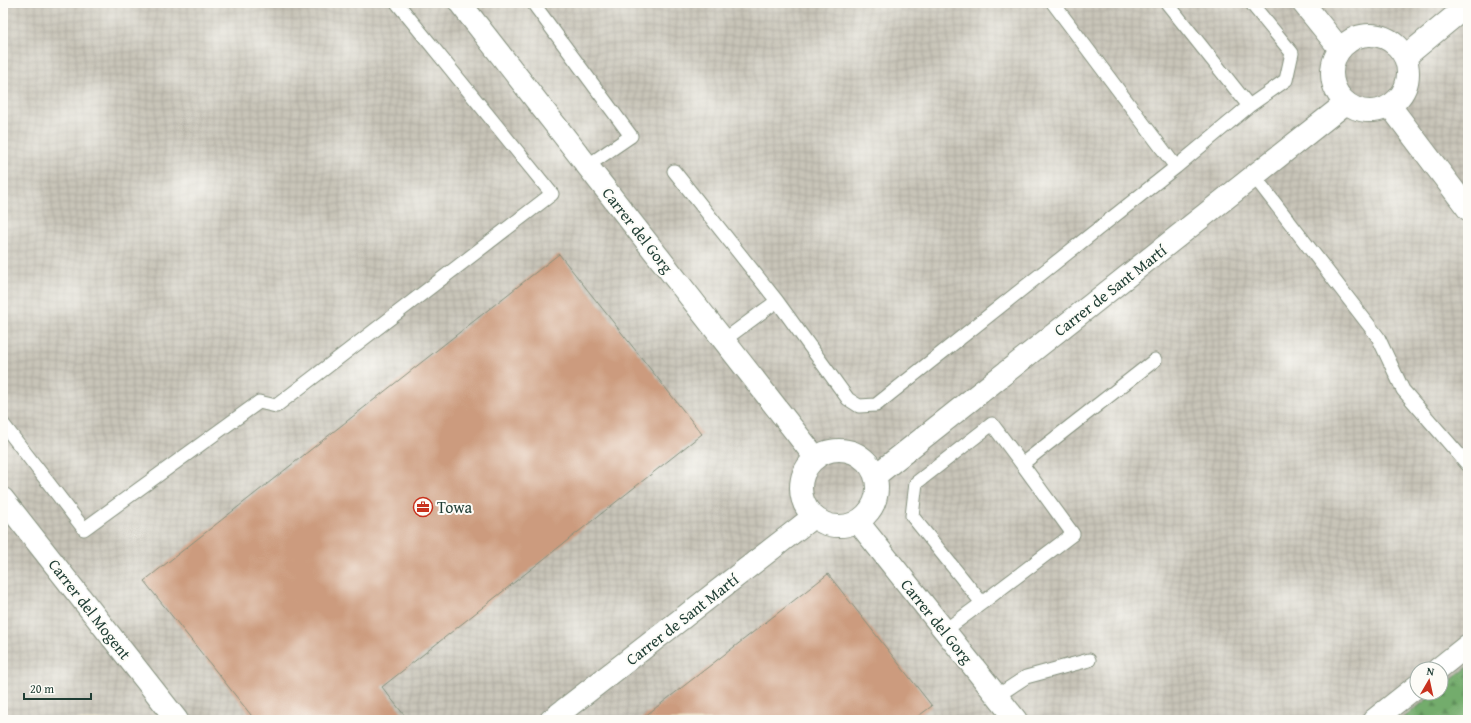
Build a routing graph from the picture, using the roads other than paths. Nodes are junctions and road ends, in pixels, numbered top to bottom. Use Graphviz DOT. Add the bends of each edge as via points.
graph roads {
  1 [pos="397,3"];
  2 [pos="460,3"];
  3 [pos="533,3"];
  4 [pos="1052,3"];
  5 [pos="1167,3"];
  6 [pos="1251,3"];
  7 [pos="1303,3"];
  8 [pos="1468,5"];
  9 [pos="1340,49"];
  10 [pos="1405,57"];
  11 [pos="1346,103"];
  12 [pos="1249,106"];
  13 [pos="1390,106"];
  14 [pos="587,166"];
  15 [pos="1176,167"];
  16 [pos="674,171"];
  17 [pos="1254,176"];
  18 [pos="1468,209"];
  19 [pos="777,301"];
  20 [pos="724,340"];
  21 [pos="1155,360"];
  22 [pos="3,424"];
  23 [pos="815,457"];
  24 [pos="1022,464"];
  25 [pos="1468,465"];
  26 [pos="875,476"];
  27 [pos="3,499"];
  28 [pos="813,517"];
  29 [pos="858,522"];
  30 [pos="982,603"];
  31 [pos="944,631"];
  32 [pos="1468,645"];
  33 [pos="1089,660"];
  34 [pos="1448,661"];
  35 [pos="1409,692"];
  36 [pos="997,696"];
  37 [pos="177,720"];
  38 [pos="551,720"];
  39 [pos="1016,720"];
  40 [pos="1374,720"];
  1 -- 22 [label="lane" via="552,194 276,406 259,402 84,528"];
  2 -- 14 [label="street, Carrer del Gorg"];
  3 -- 14 [label="lane" via="632,136"];
  4 -- 15 [label="lane"];
  5 -- 12 [label="lane"];
  6 -- 12 [label="lane" via="1292,53 1286,80"];
  7 -- 9 [label="street"];
  8 -- 10 [label="street"];
  9 -- 10 [label="street" via="1356,38 1368,35 1381,36 1398,46"];
  9 -- 11 [label="street" via="1333,63 1332,76 1335,89"];
  10 -- 13 [label="street" via="1409,76 1406,89"];
  11 -- 13 [label="street" via="1362,111 1376,111"];
  11 -- 17 [label="street, Carrer de Sant Martí"];
  12 -- 15 [label="lane"];
  13 -- 18 [label="street"];
  14 -- 20 [label="street, Carrer del Gorg"];
  15 -- 19 [label="lane" via="876,404 859,406 848,399"];
  16 -- 19 [label="lane"];
  17 -- 25 [label="lane" via="1378,337 1403,390"];
  17 -- 26 [label="street, Carrer de Sant Martí"];
  19 -- 20 [label="lane"];
  20 -- 23 [label="street, Carrer del Gorg"];
  21 -- 24 [label="lane"];
  23 -- 26 [label="street" via="827,451 840,449 852,452 869,464"];
  23 -- 28 [label="street" via="802,476 800,491 803,504"];
  24 -- 30 [label="lane" via="1073,534"];
  24 -- 30 [label="lane" via="992,424 916,483 912,516"];
  26 -- 29 [label="street" via="877,492 874,505"];
  27 -- 37 [label="street, Carrer del Mogent"];
  28 -- 29 [label="street" via="830,526"];
  28 -- 38 [label="street, Carrer de Sant Martí"];
  29 -- 31 [label="street, Carrer del Gorg"];
  30 -- 31 [label="lane"];
  31 -- 36 [label="street, Carrer del Gorg"];
  32 -- 34 [label="street"];
  33 -- 36 [label="lane" via="1026,677"];
  35 -- 40 [label="street"];
  36 -- 39 [label="street, Carrer del Gorg"];
}
